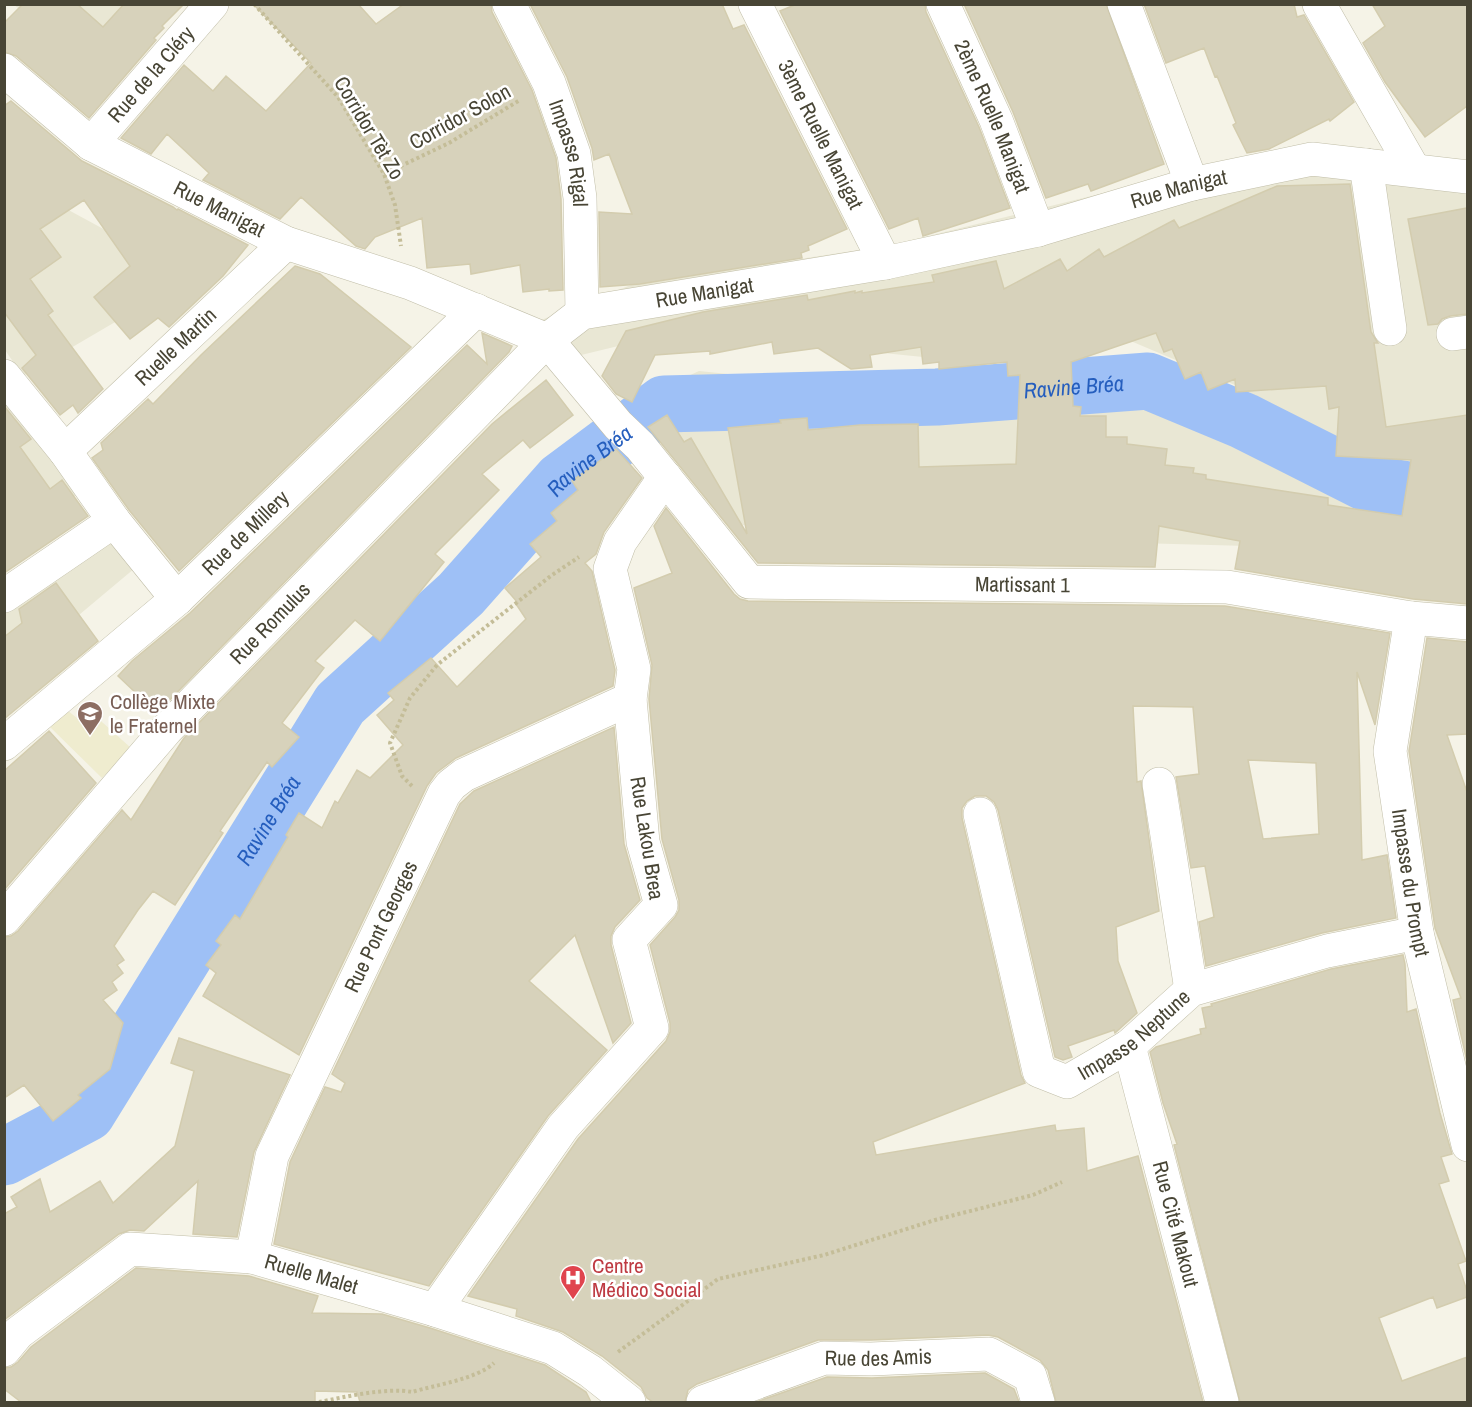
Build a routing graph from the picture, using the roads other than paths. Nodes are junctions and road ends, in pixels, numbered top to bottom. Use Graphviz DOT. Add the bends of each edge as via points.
graph roads {
  1 [pos="212,4"];
  2 [pos="509,4"];
  3 [pos="754,4"];
  4 [pos="943,4"];
  5 [pos="1124,4"];
  6 [pos="1319,4"];
  7 [pos="4,70"];
  8 [pos="91,144"];
  9 [pos="1366,165"];
  10 [pos="1414,170"];
  11 [pos="1467,177"];
  12 [pos="1191,184"];
  13 [pos="1038,230"];
  14 [pos="286,243"];
  15 [pos="885,263"];
  16 [pos="476,310"];
  17 [pos="582,313"];
  18 [pos="1390,329"];
  19 [pos="547,340"];
  20 [pos="4,376"];
  21 [pos="65,451"];
  22 [pos="665,477"];
  23 [pos="114,521"];
  24 [pos="4,596"];
  25 [pos="177,599"];
  26 [pos="1411,618"];
  27 [pos="1467,623"];
  28 [pos="630,699"];
  29 [pos="4,744"];
  30 [pos="1159,784"];
  31 [pos="980,814"];
  32 [pos="4,919"];
  33 [pos="1417,933"];
  34 [pos="1191,990"];
  35 [pos="1129,1047"];
  36 [pos="1467,1145"];
  37 [pos="252,1257"];
  38 [pos="435,1310"];
  39 [pos="4,1350"];
  40 [pos="629,1402"];
  41 [pos="703,1402"];
  42 [pos="1038,1402"];
  43 [pos="1222,1402"];
  1 -- 8 [label="street, Rue de la Cléry"];
  2 -- 17 [label="street, Impasse Rigal" via="549,83 574,154 580,198"];
  3 -- 15 [label="street, 3ème Ruelle Manigat"];
  4 -- 13 [label="street, 2ème Ruelle Manigat" via="996,120"];
  5 -- 12 [label="street"];
  6 -- 10 [label="street"];
  7 -- 8 [label="street, Rue Manigat"];
  8 -- 14 [label="street, Rue Manigat"];
  9 -- 10 [label="street, Rue Manigat"];
  9 -- 12 [label="street, Rue Manigat" via="1312,159"];
  9 -- 18 [label="street"];
  10 -- 11 [label="street, Rue Manigat"];
  12 -- 13 [label="street, Rue Manigat"];
  13 -- 15 [label="street, Rue Manigat"];
  14 -- 16 [label="street, Rue Manigat" via="410,283"];
  14 -- 21 [label="street, Ruelle Martin"];
  15 -- 17 [label="street, Rue Manigat"];
  16 -- 19 [label="street, Rue Manigat"];
  16 -- 25 [label="street, Rue de Millery"];
  17 -- 19 [label="street, Rue Manigat"];
  19 -- 22 [label="street, Martissant 1"];
  19 -- 32 [label="street, Rue Romulus" via="167,729"];
  20 -- 21 [label="street"];
  21 -- 23 [label="street"];
  22 -- 26 [label="street, Martissant 1" via="749,582 1227,587"];
  22 -- 28 [label="street, Rue Lakou Brea" via="620,542 610,569 634,669"];
  23 -- 24 [label="street"];
  23 -- 25 [label="street"];
  25 -- 29 [label="street, Rue de Millery"];
  26 -- 27 [label="street, Martissant 1"];
  26 -- 33 [label="street, Impasse du Prompt" via="1390,751"];
  28 -- 37 [label="street, Rue Pont Georges" via="464,775 451,785 272,1156"];
  28 -- 38 [label="street, Rue Lakou Brea" via="643,842 661,905 629,940 652,1028 563,1127"];
  30 -- 34 [label="street"];
  31 -- 35 [label="street, Impasse Neptune" via="1039,1071 1067,1082"];
  33 -- 34 [label="street, Impasse Neptune" via="1327,951"];
  33 -- 36 [label="street, Impasse du Prompt"];
  34 -- 35 [label="street, Impasse Neptune"];
  35 -- 43 [label="street, Rue Cité Makout"];
  37 -- 38 [label="street, Ruelle Malet"];
  37 -- 39 [label="street, Ruelle Malet" via="130,1249 18,1334"];
  38 -- 40 [label="street, Ruelle Malet" via="553,1348"];
  41 -- 42 [label="street, Rue des Amis" via="824,1358 989,1354 1030,1376"];
}
